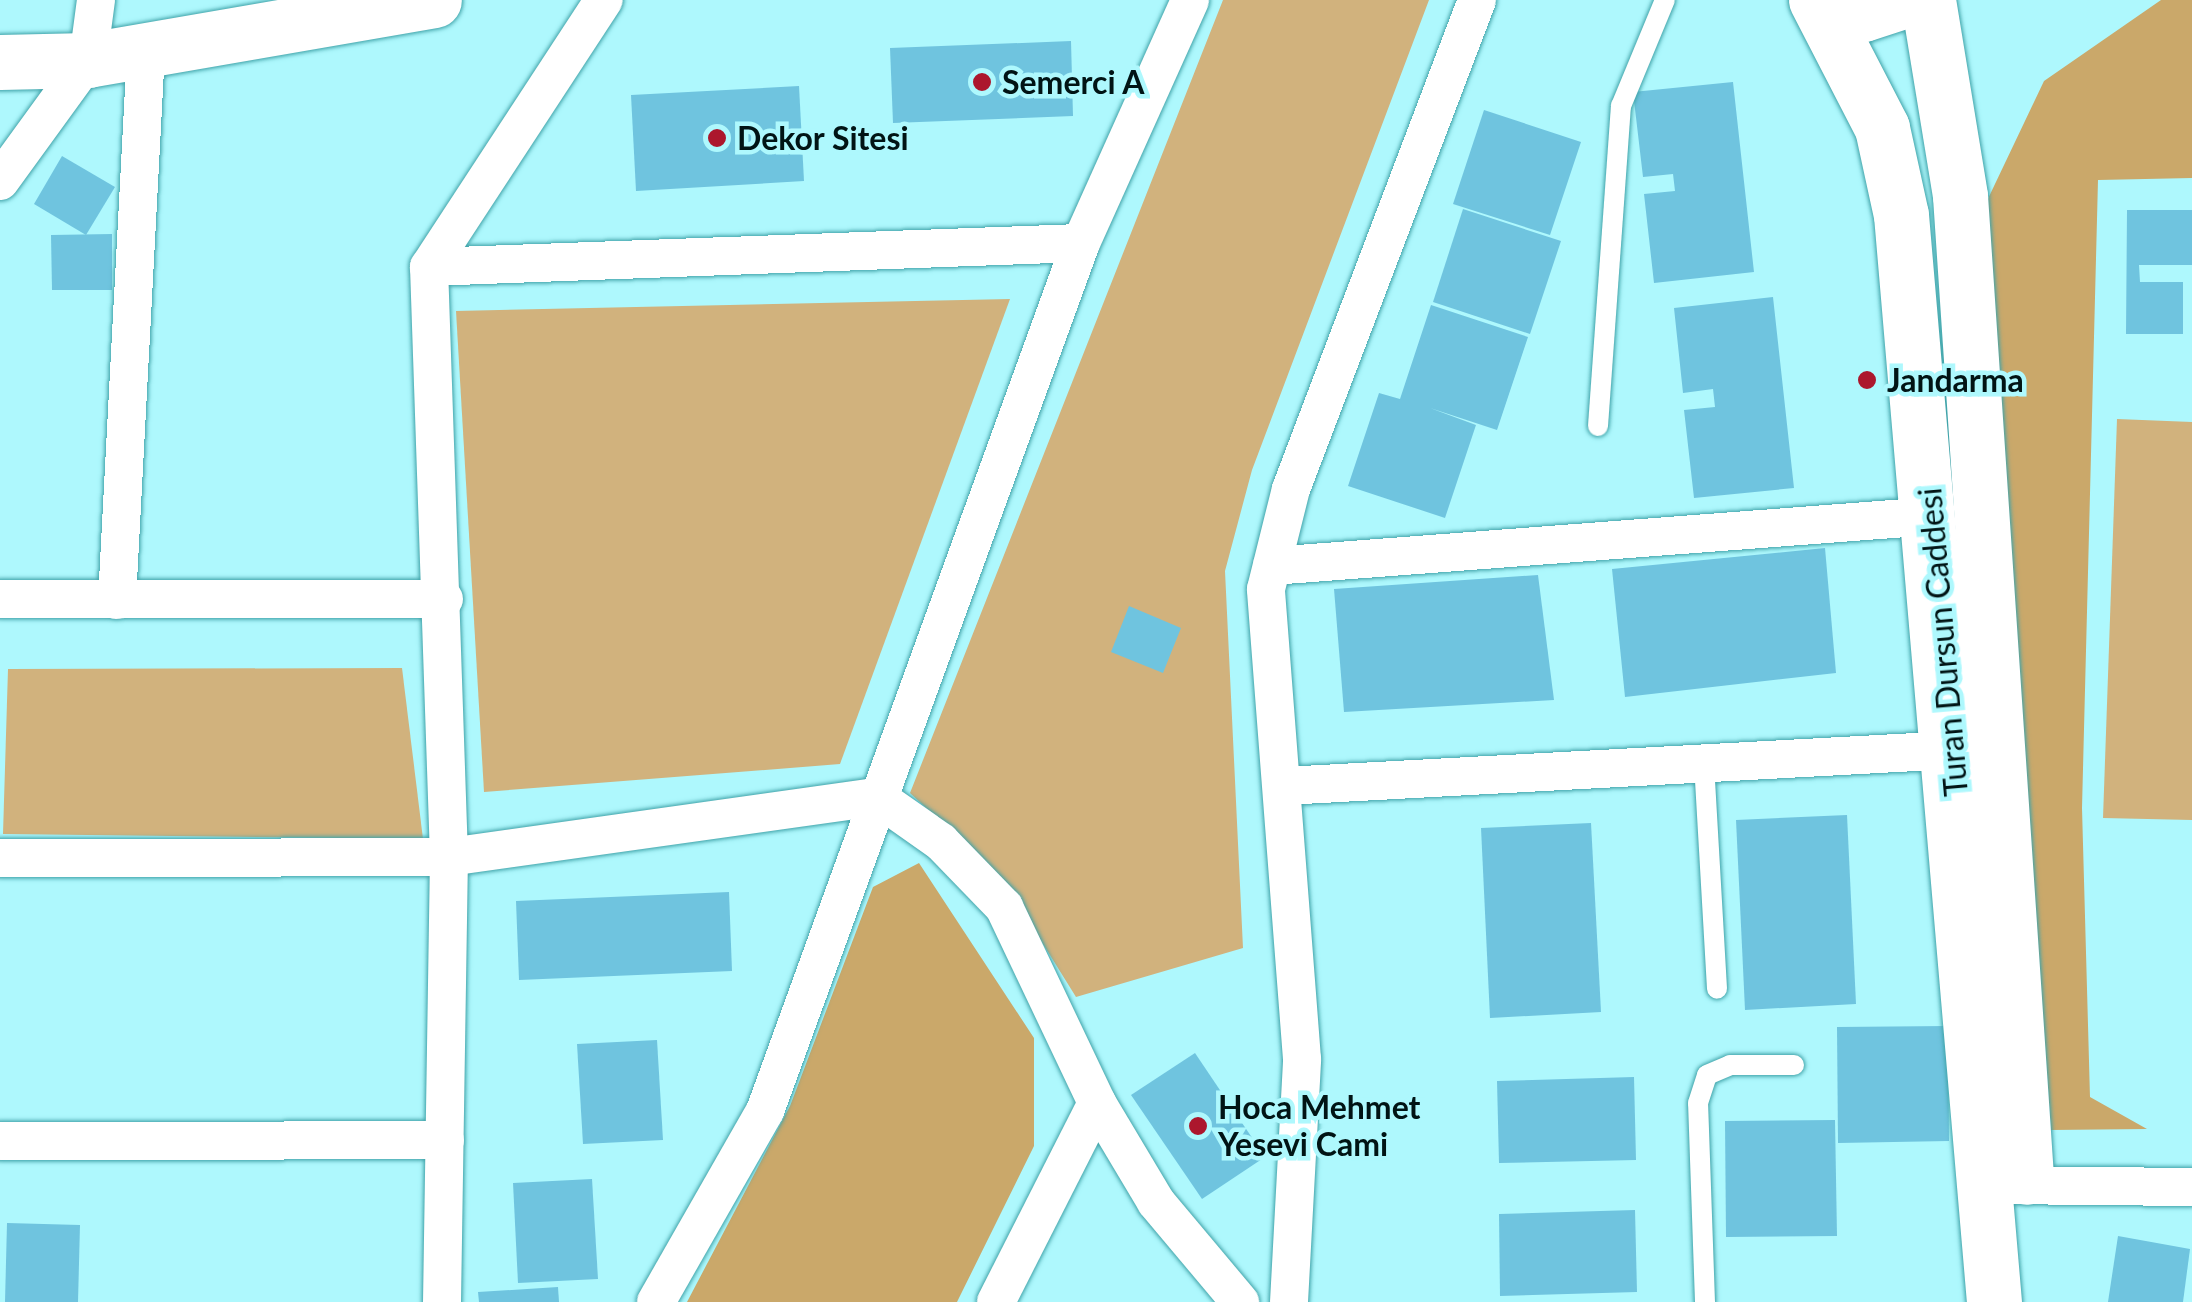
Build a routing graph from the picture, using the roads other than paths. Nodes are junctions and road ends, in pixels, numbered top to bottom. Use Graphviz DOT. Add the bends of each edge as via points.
graph roads {
  1 [pos="96,0"];
  2 [pos="434,0"];
  3 [pos="604,0"];
  4 [pos="1190,0"];
  5 [pos="1477,0"];
  6 [pos="1665,0"];
  7 [pos="1816,0"];
  8 [pos="1906,0"];
  9 [pos="1928,0"];
  10 [pos="307,12"];
  11 [pos="146,50"];
  12 [pos="88,60"];
  13 [pos="0,62"];
  14 [pos="0,181"];
  15 [pos="1080,243"];
  16 [pos="429,267"];
  17 [pos="1598,426"];
  18 [pos="1932,516"];
  19 [pos="1272,566"];
  20 [pos="0,599"];
  21 [pos="118,600"];
  22 [pos="444,600"];
  23 [pos="1952,750"];
  24 [pos="1704,764"];
  25 [pos="1284,786"];
  26 [pos="877,797"];
  27 [pos="449,857"];
  28 [pos="0,858"];
  29 [pos="1717,989"];
  30 [pos="1794,1065"];
  31 [pos="1098,1103"];
  32 [pos="445,1140"];
  33 [pos="0,1141"];
  34 [pos="2008,1185"];
  35 [pos="2192,1187"];
  36 [pos="442,1302"];
  37 [pos="656,1302"];
  38 [pos="996,1302"];
  39 [pos="1240,1302"];
  40 [pos="1289,1302"];
  41 [pos="1705,1302"];
  42 [pos="1994,1302"];
  43 [pos="2033,1302"];
  1 -- 12 [label="street"];
  2 -- 10 [label="main road"];
  3 -- 16 [label="street"];
  4 -- 15 [label="street"];
  5 -- 19 [label="street" via="1292,488"];
  6 -- 17 [label="lane" via="1621,106"];
  7 -- 8 [label="main road" via="1862,14"];
  7 -- 18 [label="main road, Turan Dursun Caddesi" via="1882,128 1916,325"];
  9 -- 34 [label="main road, Turan Dursun Caddesi" via="1960,196"];
  10 -- 11 [label="main road"];
  11 -- 12 [label="main road"];
  11 -- 21 [label="street"];
  12 -- 13 [label="main road"];
  12 -- 14 [label="street"];
  15 -- 16 [label="street"];
  15 -- 26 [label="street"];
  16 -- 22 [label="street"];
  18 -- 19 [label="street"];
  18 -- 23 [label="main road, Turan Dursun Caddesi"];
  19 -- 25 [label="street" via="1266,589"];
  20 -- 21 [label="street"];
  21 -- 22 [label="street"];
  22 -- 27 [label="street"];
  23 -- 24 [label="street"];
  23 -- 34 [label="main road, Turan Dursun Caddesi"];
  24 -- 25 [label="street"];
  24 -- 29 [label="lane"];
  25 -- 40 [label="street" via="1302,1059"];
  26 -- 27 [label="street"];
  26 -- 31 [label="street" via="941,842 1004,907"];
  26 -- 37 [label="street" via="765,1110"];
  27 -- 28 [label="street"];
  27 -- 32 [label="street"];
  30 -- 41 [label="lane" via="1730,1064 1707,1075 1698,1104"];
  31 -- 38 [label="street"];
  31 -- 39 [label="street" via="1156,1202"];
  32 -- 33 [label="street"];
  32 -- 36 [label="street"];
  34 -- 35 [label="street"];
  34 -- 42 [label="main road, Turan Dursun Caddesi"];
  34 -- 43 [label="main road, Turan Dursun Caddesi"];
}
